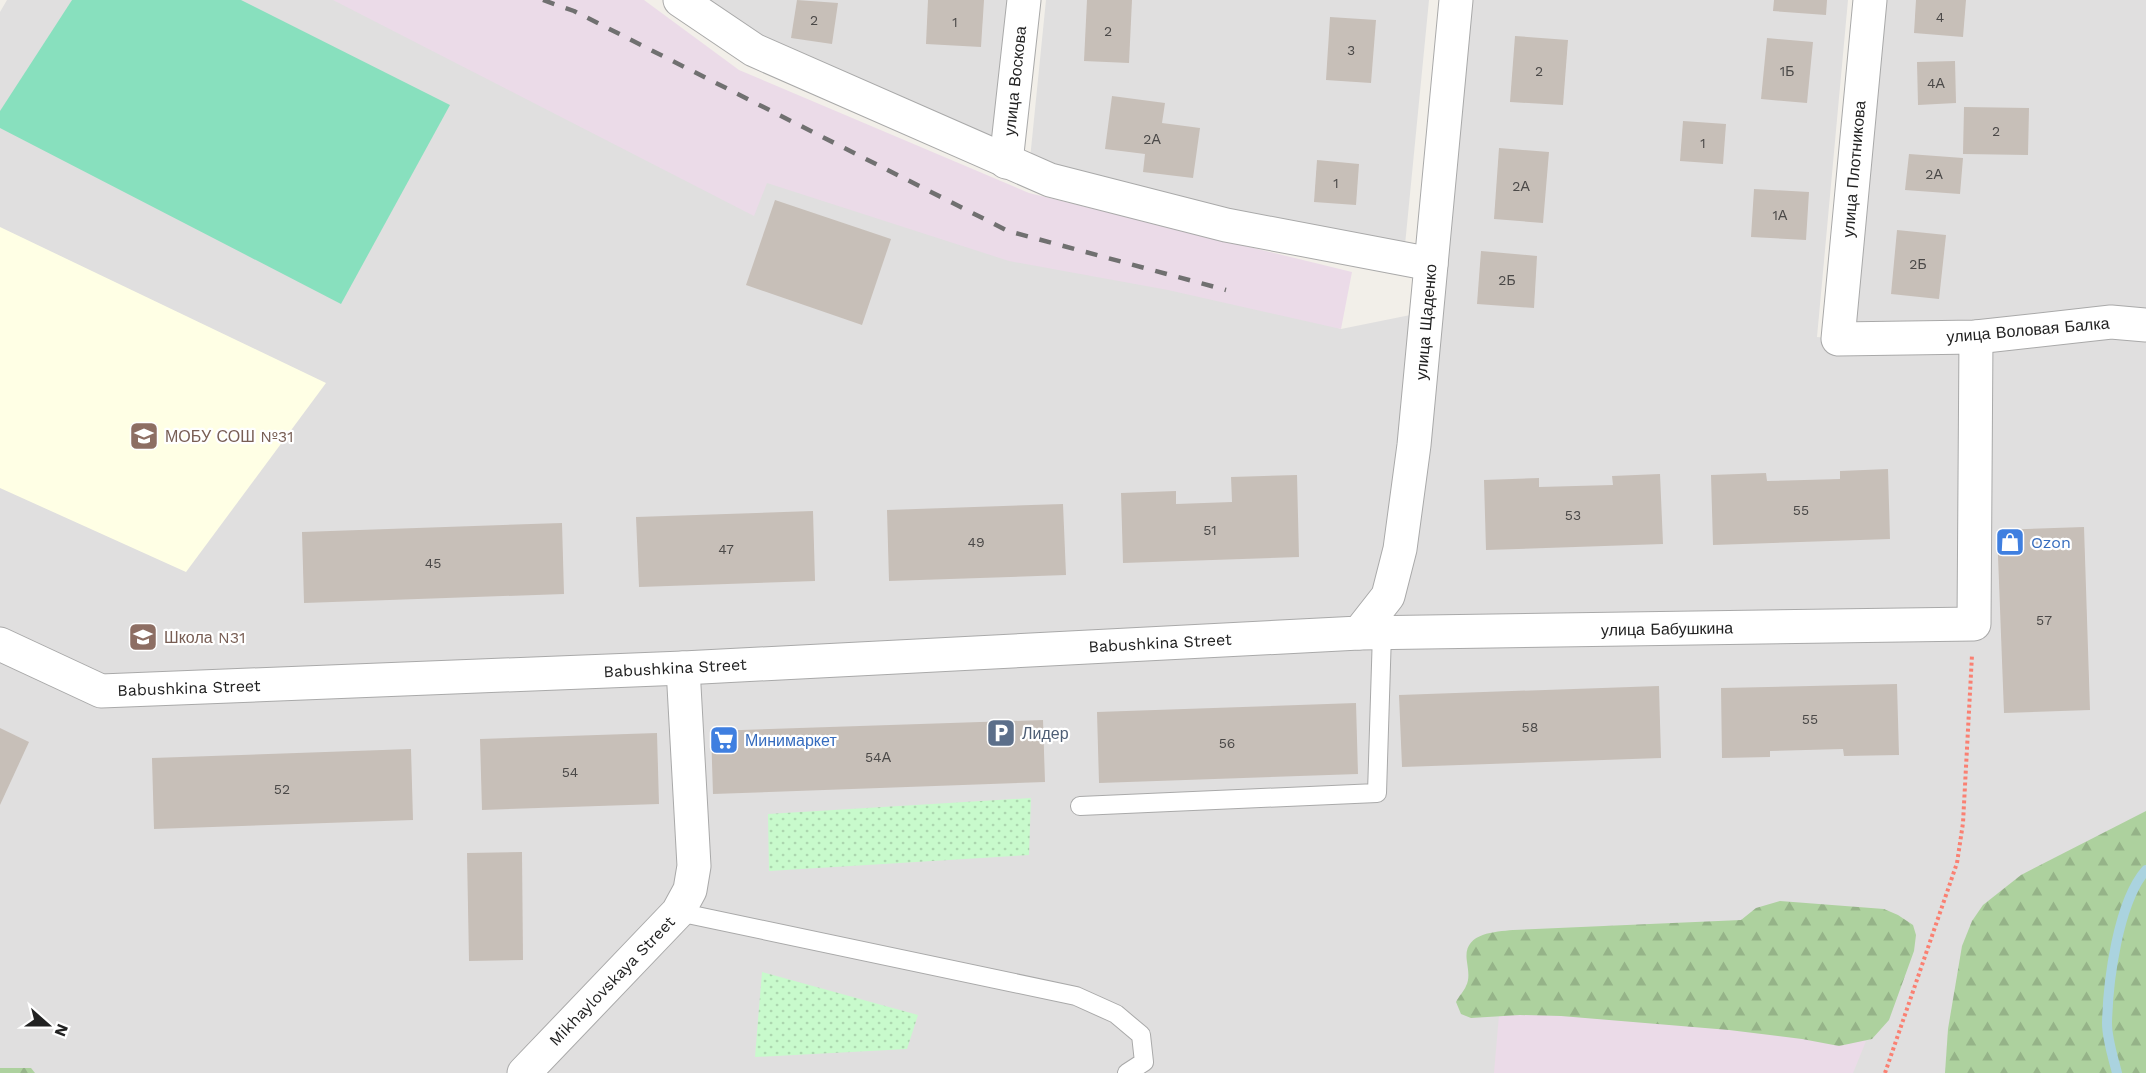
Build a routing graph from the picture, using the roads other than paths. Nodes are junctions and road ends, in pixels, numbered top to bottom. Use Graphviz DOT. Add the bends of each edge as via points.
graph roads {
  1 [pos="680,0"];
  2 [pos="1024,0"];
  3 [pos="1456,0"];
  4 [pos="1870,0"];
  5 [pos="1006,162"];
  6 [pos="1431,264"];
  7 [pos="2146,325"];
  8 [pos="1976,337"];
  9 [pos="1838,339"];
  10 [pos="1371,633"];
  11 [pos="0,644"];
  12 [pos="683,668"];
  13 [pos="1080,806"];
  14 [pos="678,912"];
  15 [pos="524,1073"];
  16 [pos="1127,1073"];
  1 -- 5 [label="street" via="754,50"];
  2 -- 5 [label="street, улица Воскова"];
  3 -- 6 [label="street, улица Щаденко"];
  4 -- 9 [label="street, улица Плотникова"];
  5 -- 6 [label="street" via="1050,180 1226,225"];
  6 -- 10 [label="street, улица Щаденко" via="1400,549 1388,596"];
  7 -- 8 [label="street, улица Воловая Балка" via="2111,322"];
  8 -- 9 [label="street, улица Воловая Балка"];
  8 -- 10 [label="street, улица Бабушкина" via="1974,624"];
  10 -- 12 [label="street, Babushkina Street"];
  10 -- 13 [label="lane" via="1377,793"];
  11 -- 12 [label="street, Babushkina Street" via="101,691"];
  12 -- 14 [label="street, Mikhaylovskaya Street" via="694,866 690,890"];
  14 -- 15 [label="street, Mikhaylovskaya Street"];
  14 -- 16 [label="lane" via="1076,996 1116,1014 1141,1035 1144,1062"];
}
